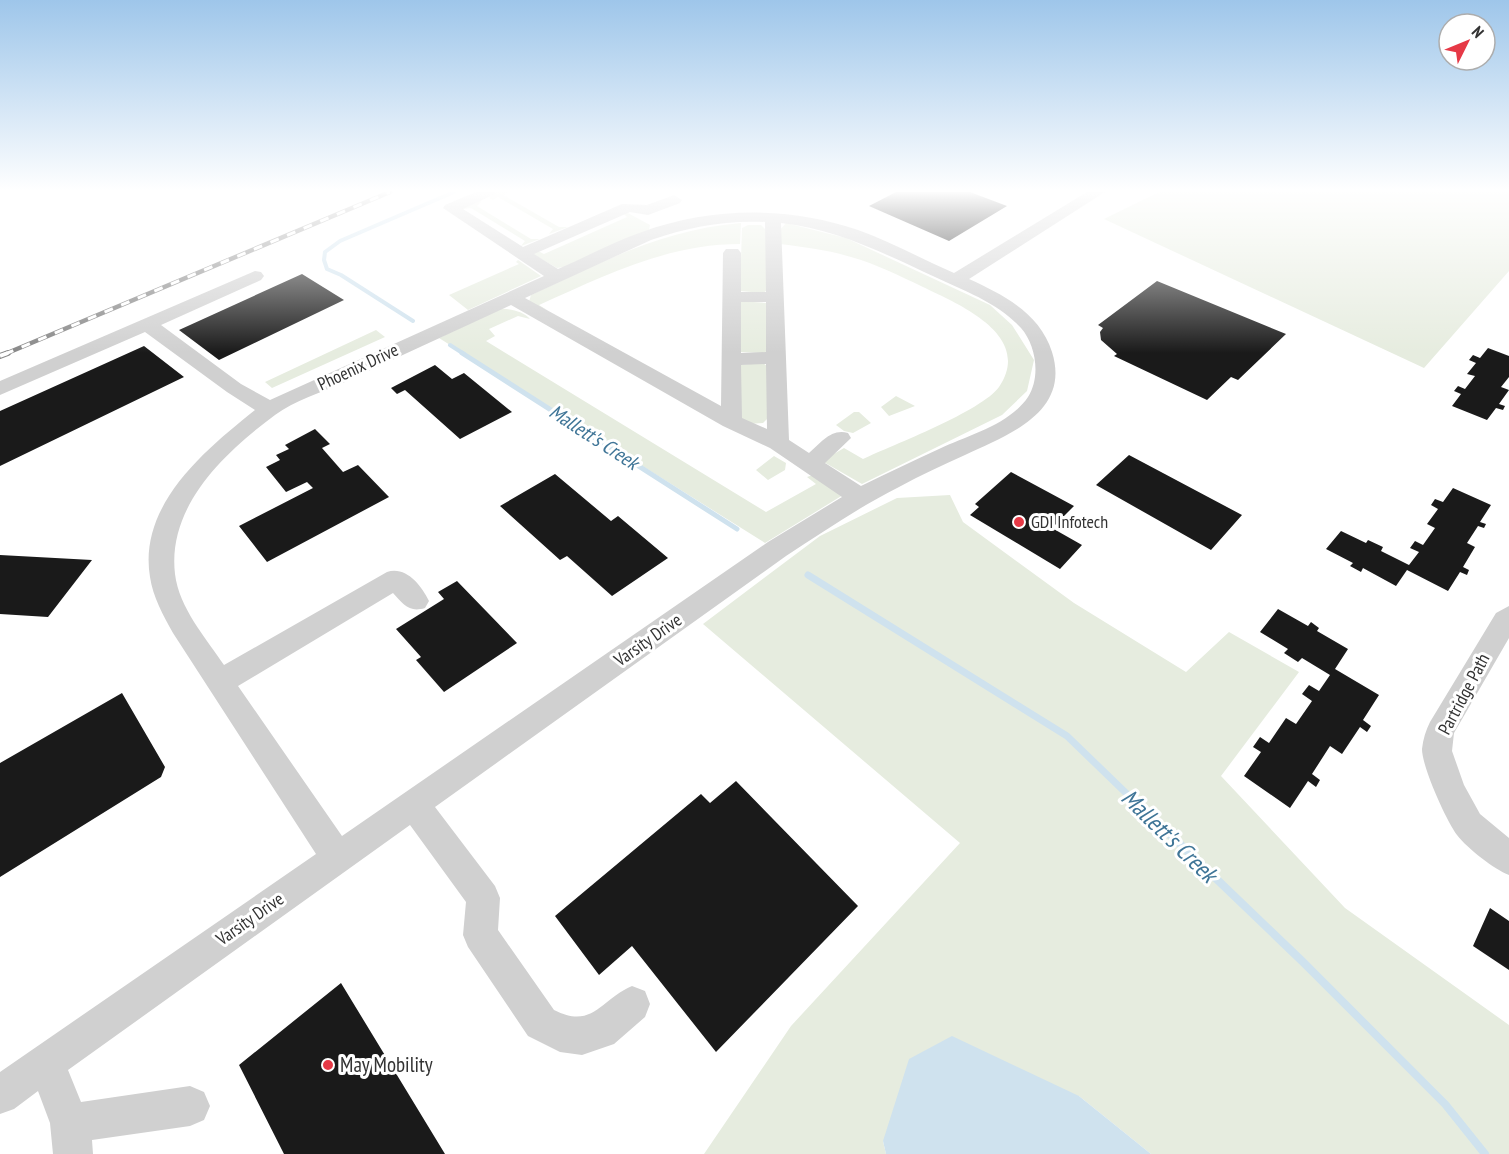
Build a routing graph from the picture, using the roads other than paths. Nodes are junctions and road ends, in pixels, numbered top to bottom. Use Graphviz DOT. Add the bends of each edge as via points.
graph roads {
  1 [pos="511,246"];
  2 [pos="538,246"];
  3 [pos="624,246"];
  4 [pos="774,246"];
  5 [pos="880,246"];
  6 [pos="1010,246"];
  7 [pos="732,252"];
  8 [pos="522,253"];
  9 [pos="255,276"];
  10 [pos="557,276"];
  11 [pos="955,280"];
  12 [pos="510,297"];
  13 [pos="732,297"];
  14 [pos="775,297"];
  15 [pos="147,324"];
  16 [pos="776,358"];
  17 [pos="731,359"];
  18 [pos="0,389"];
  19 [pos="269,409"];
  20 [pos="730,421"];
  21 [pos="840,438"];
  22 [pos="778,443"];
  23 [pos="811,464"];
  24 [pos="860,497"];
  25 [pos="416,601"];
  26 [pos="1509,618"];
  27 [pos="220,682"];
  28 [pos="414,804"];
  29 [pos="338,858"];
  30 [pos="1509,859"];
  31 [pos="632,1004"];
  32 [pos="46,1062"];
  33 [pos="0,1095"];
  34 [pos="190,1106"];
  35 [pos="72,1138"];
  1 -- 8 [label="street"];
  2 -- 8 [label="street"];
  3 -- 10 [label="street, Phoenix Drive"];
  4 -- 14 [label="street"];
  5 -- 11 [label="street, Phoenix Drive"];
  6 -- 11 [label="street"];
  7 -- 13 [label="street"];
  8 -- 10 [label="street"];
  9 -- 15 [label="street"];
  10 -- 12 [label="street, Phoenix Drive"];
  11 -- 24 [label="street, Varsity Drive" via="998,301 1028,325 1042,348 1046,376 1039,396 1029,409 1001,430"];
  12 -- 19 [label="street, Phoenix Drive"];
  12 -- 20 [label="street"];
  13 -- 14 [label="street"];
  13 -- 17 [label="street"];
  14 -- 16 [label="street"];
  15 -- 18 [label="street"];
  15 -- 19 [label="street"];
  16 -- 17 [label="street"];
  16 -- 22 [label="street"];
  17 -- 20 [label="street"];
  19 -- 27 [label="street, Phoenix Drive" via="199,472 164,531 162,573 167,596"];
  20 -- 22 [label="street"];
  21 -- 23 [label="street"];
  22 -- 23 [label="street"];
  23 -- 24 [label="street"];
  24 -- 28 [label="street, Varsity Drive" via="777,549"];
  25 -- 27 [label="street" via="396,579"];
  26 -- 30 [label="street, Partridge Path" via="1440,731 1437,751 1449,791 1469,825"];
  27 -- 29 [label="street, Phoenix Drive"];
  28 -- 29 [label="street, Varsity Drive"];
  28 -- 31 [label="street" via="483,898 480,935 541,1023 560,1034 582,1036 601,1031"];
  29 -- 32 [label="street, Varsity Drive"];
  32 -- 33 [label="street, Varsity Drive"];
  32 -- 35 [label="street"];
  34 -- 35 [label="street"];
}
